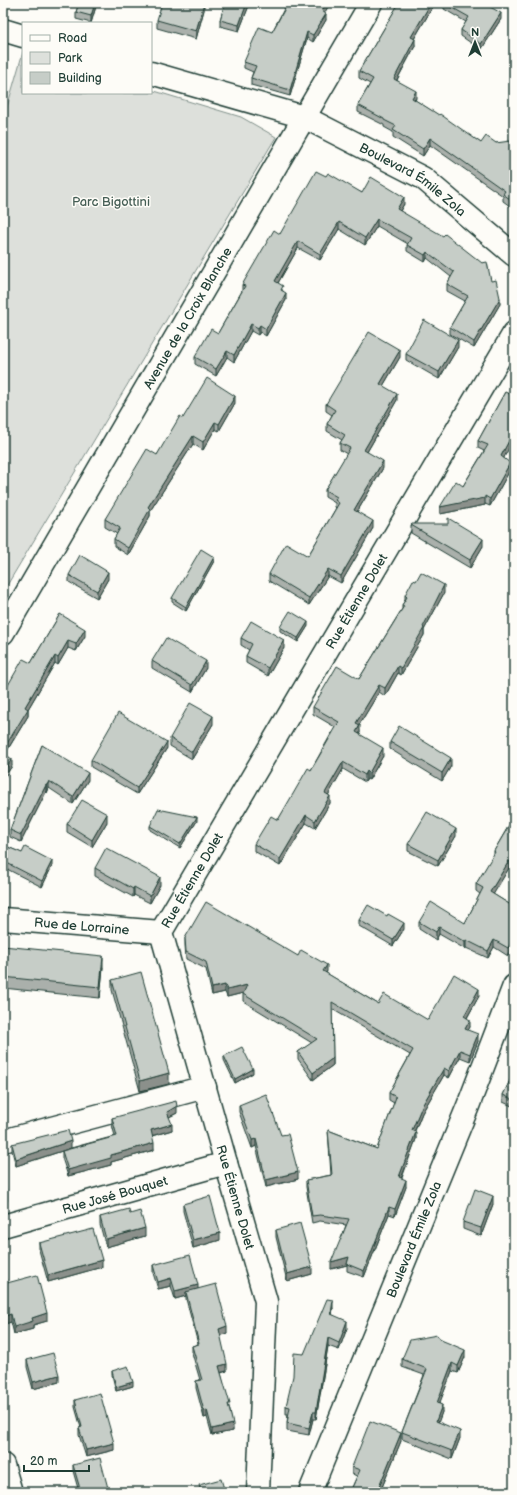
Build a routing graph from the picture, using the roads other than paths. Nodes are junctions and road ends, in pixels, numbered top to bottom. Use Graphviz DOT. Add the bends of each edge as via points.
graph roads {
  1 [pos="371,3"];
  2 [pos="3,30"];
  3 [pos="22,36"];
  4 [pos="152,72"];
  5 [pos="304,117"];
  6 [pos="514,255"];
  7 [pos="514,333"];
  8 [pos="3,632"];
  9 [pos="3,919"];
  10 [pos="161,932"];
  11 [pos="514,986"];
  12 [pos="205,1087"];
  13 [pos="3,1141"];
  14 [pos="226,1163"];
  15 [pos="3,1226"];
  16 [pos="3,1465"];
  17 [pos="11,1492"];
  18 [pos="258,1492"];
  19 [pos="310,1492"];
  1 -- 5 [label="street, Avenue de la Croix Blanche"];
  2 -- 3 [label="street"];
  4 -- 5 [label="street, Boulevard Émile Zola"];
  5 -- 6 [label="street, Boulevard Émile Zola" via="423,178"];
  5 -- 8 [label="street, Avenue de la Croix Blanche"];
  7 -- 10 [label="street, Rue Étienne Dolet"];
  9 -- 10 [label="street, Rue de Lorraine"];
  10 -- 12 [label="street, Rue Étienne Dolet"];
  11 -- 19 [label="street, Boulevard Émile Zola" via="468,1106"];
  12 -- 13 [label="street"];
  12 -- 14 [label="street, Rue Étienne Dolet"];
  14 -- 15 [label="street, Rue José Bouquet"];
  14 -- 18 [label="street, Rue Étienne Dolet" via="266,1301"];
  16 -- 17 [label="street"];
}
